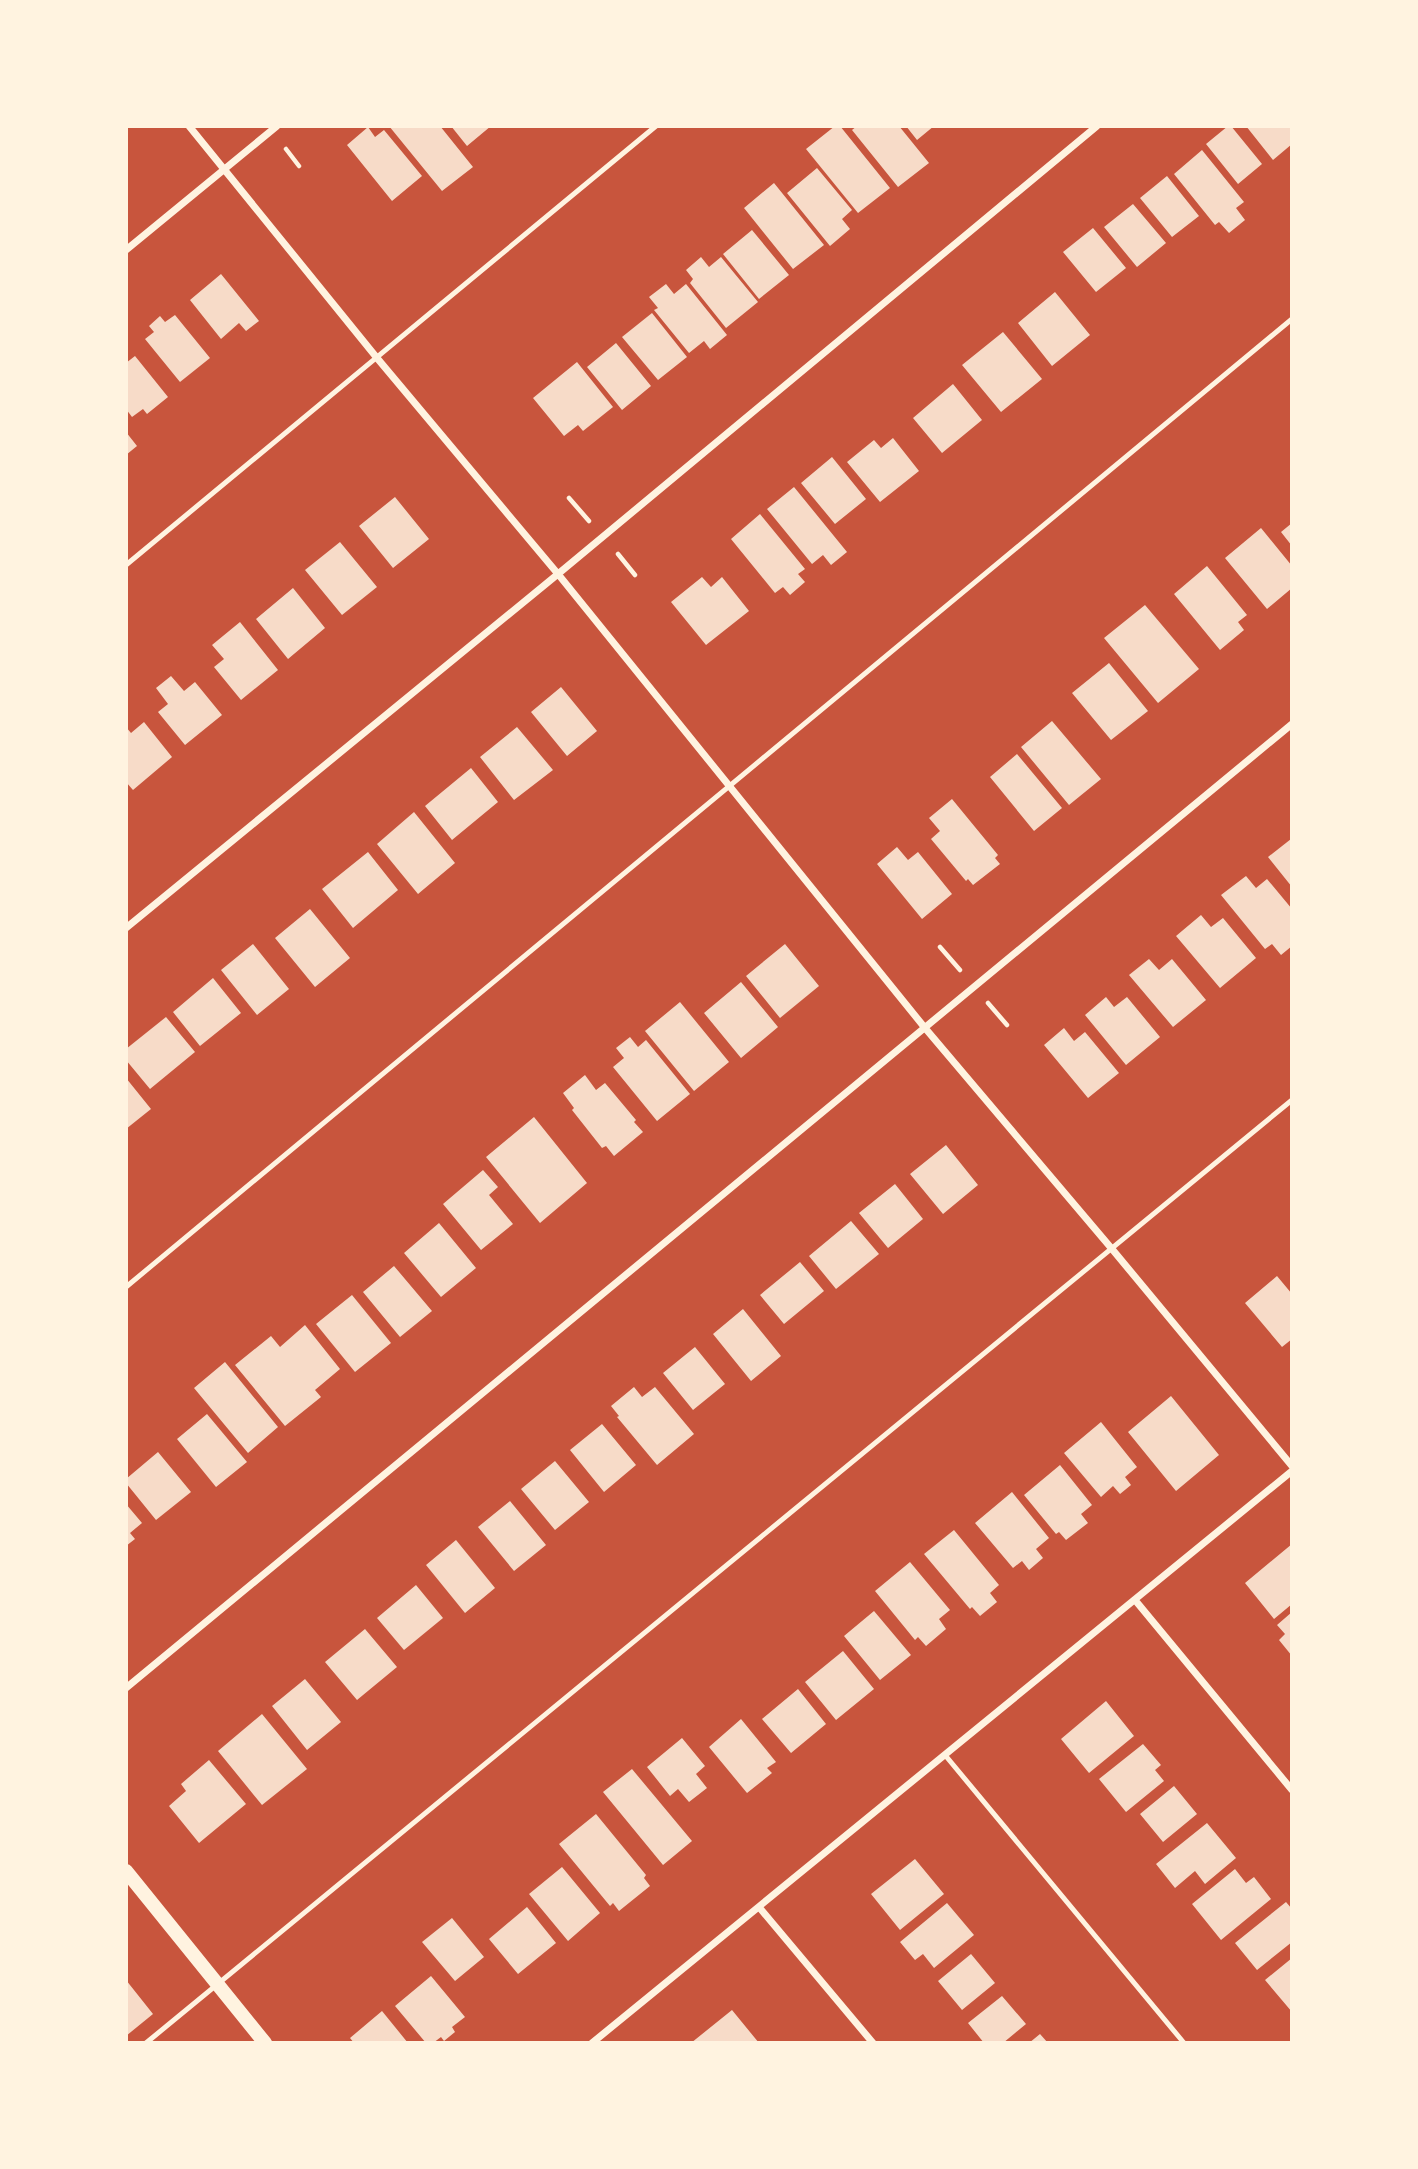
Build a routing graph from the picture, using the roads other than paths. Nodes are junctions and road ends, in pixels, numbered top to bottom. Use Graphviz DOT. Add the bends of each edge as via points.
graph roads {
  1 [pos="189,126"];
  2 [pos="277,126"];
  3 [pos="656,126"];
  4 [pos="1097,126"];
  5 [pos="224,170"];
  6 [pos="126,250"];
  7 [pos="1292,319"];
  8 [pos="377,358"];
  9 [pos="126,565"];
  10 [pos="558,574"];
  11 [pos="1292,724"];
  12 [pos="729,785"];
  13 [pos="126,928"];
  14 [pos="925,1028"];
  15 [pos="1292,1100"];
  16 [pos="1112,1248"];
  17 [pos="126,1287"];
  18 [pos="1292,1469"];
  19 [pos="1135,1600"];
  20 [pos="126,1688"];
  21 [pos="945,1755"];
  22 [pos="1292,1790"];
  23 [pos="126,1871"];
  24 [pos="759,1907"];
  25 [pos="218,1983"];
  26 [pos="146,2043"];
  27 [pos="265,2043"];
  28 [pos="592,2043"];
  29 [pos="873,2043"];
  30 [pos="1184,2043"];
  1 -- 5 [label="street"];
  2 -- 5 [label="street"];
  3 -- 8 [label="lane"];
  4 -- 10 [label="street"];
  5 -- 6 [label="street"];
  5 -- 8 [label="street"];
  7 -- 12 [label="lane"];
  8 -- 9 [label="lane"];
  8 -- 10 [label="street"];
  10 -- 12 [label="street"];
  10 -- 13 [label="street"];
  11 -- 14 [label="street"];
  12 -- 14 [label="street"];
  12 -- 17 [label="lane"];
  14 -- 16 [label="street"];
  14 -- 20 [label="street"];
  15 -- 16 [label="lane"];
  16 -- 18 [label="street"];
  16 -- 25 [label="lane"];
  18 -- 19 [label="street"];
  19 -- 21 [label="street"];
  19 -- 22 [label="street"];
  21 -- 24 [label="street"];
  21 -- 30 [label="lane"];
  23 -- 25 [label="main road"];
  24 -- 28 [label="street"];
  24 -- 29 [label="street"];
  25 -- 26 [label="lane"];
  25 -- 27 [label="main road"];
}
